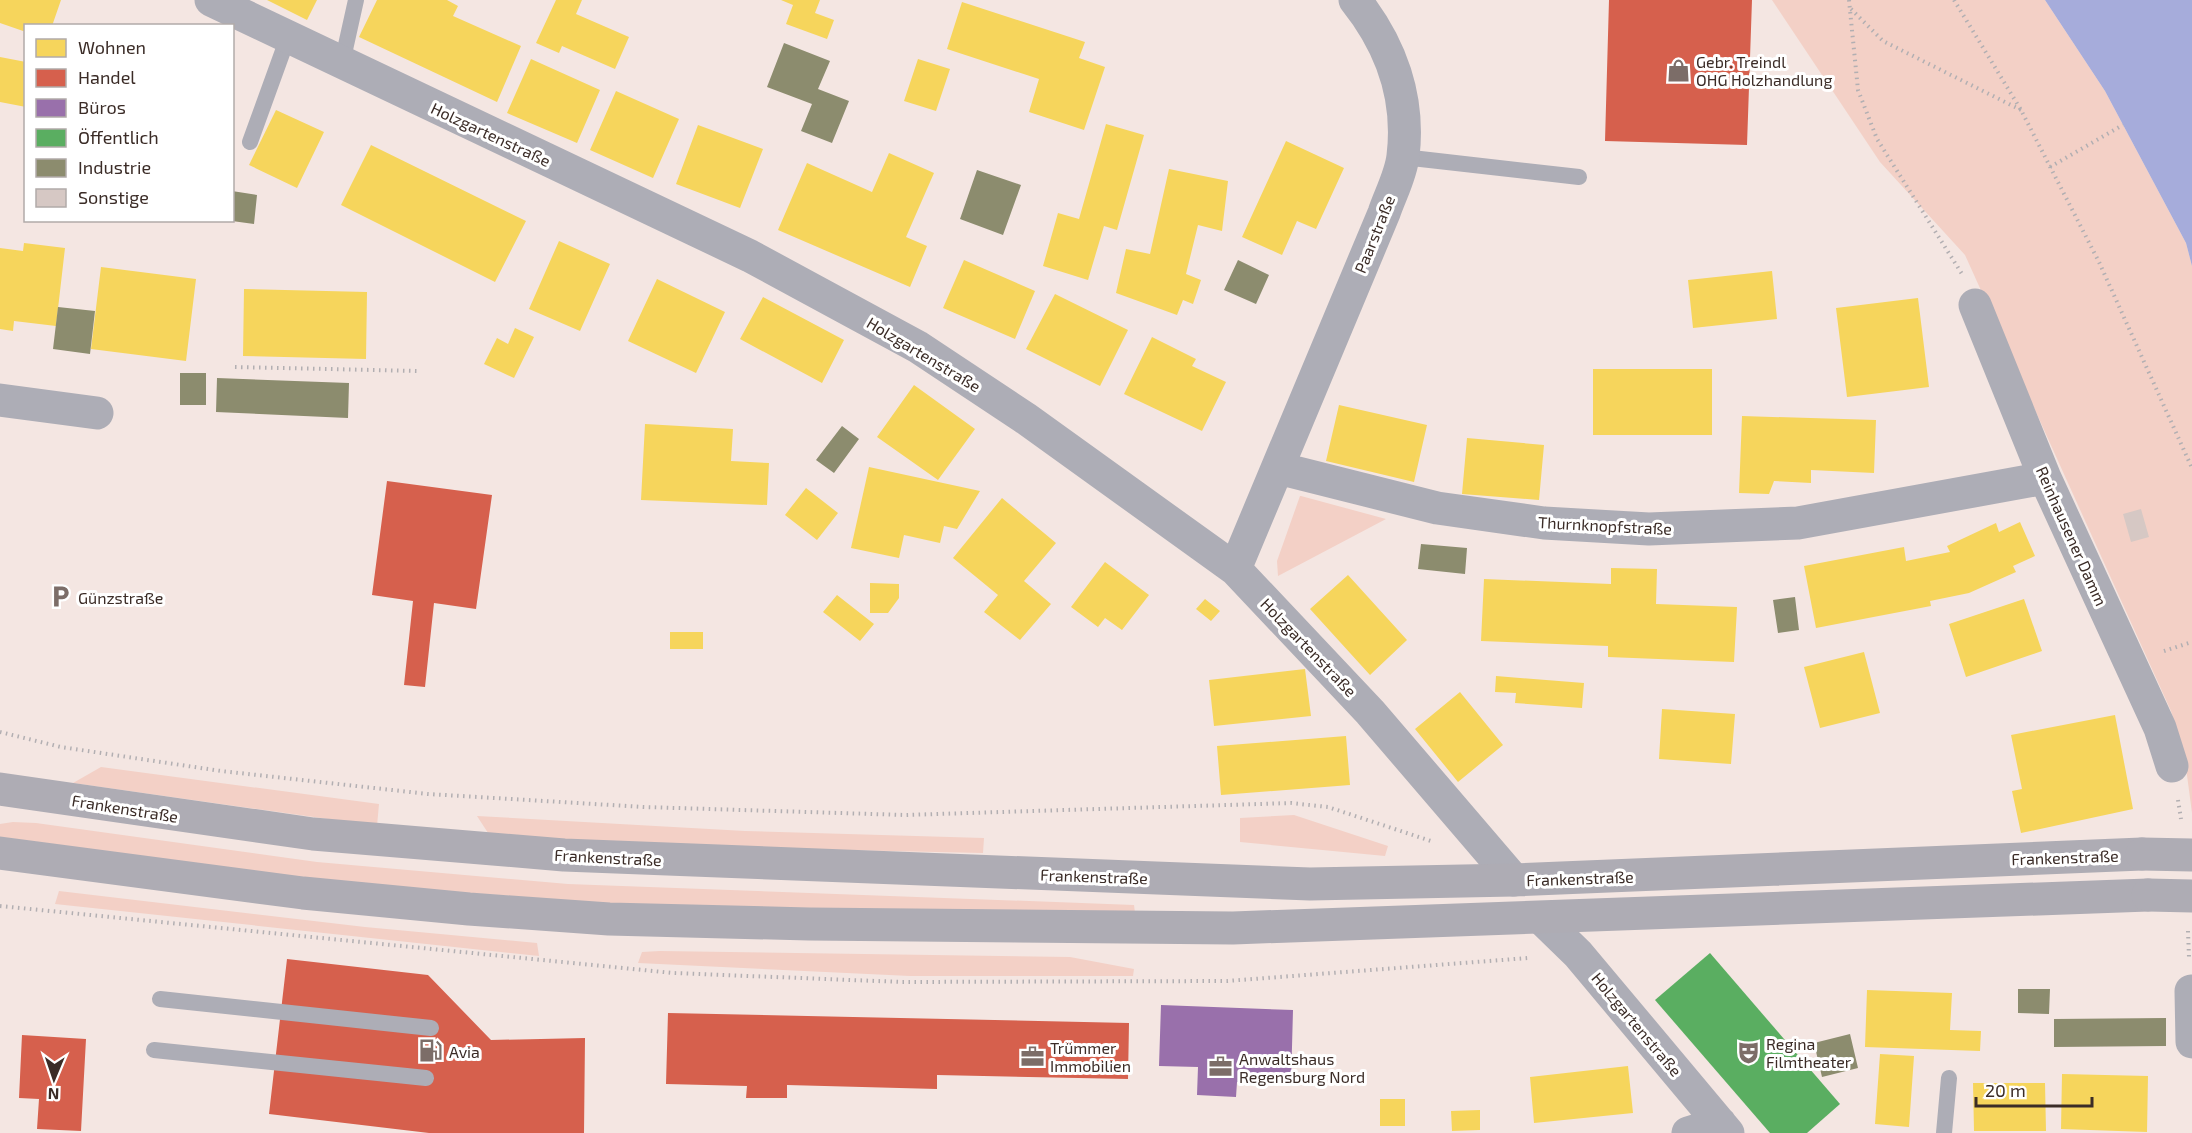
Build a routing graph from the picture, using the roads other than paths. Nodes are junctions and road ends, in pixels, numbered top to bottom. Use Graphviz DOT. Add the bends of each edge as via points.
graph roads {
  1 [pos="211,0"];
  2 [pos="356,0"];
  3 [pos="1355,0"];
  4 [pos="288,37"];
  5 [pos="342,63"];
  6 [pos="250,142"];
  7 [pos="1403,158"];
  8 [pos="1579,177"];
  9 [pos="1975,305"];
  10 [pos="0,400"];
  11 [pos="97,413"];
  12 [pos="1278,468"];
  13 [pos="2045,478"];
  14 [pos="1234,570"];
  15 [pos="2172,766"];
  16 [pos="0,789"];
  17 [pos="0,853"];
  18 [pos="2192,855"];
  19 [pos="1514,880"];
  20 [pos="2192,896"];
  21 [pos="1542,919"];
  22 [pos="2191,991"];
  23 [pos="160,999"];
  24 [pos="431,1028"];
  25 [pos="2192,1042"];
  26 [pos="154,1050"];
  27 [pos="426,1078"];
  28 [pos="1948,1078"];
  29 [pos="1724,1128"];
  30 [pos="1688,1133"];
  31 [pos="1944,1133"];
  1 -- 4 [label="street, Holzgartenstraße"];
  2 -- 5 [label="lane"];
  3 -- 7 [label="street, Paarstraße" via="1391,61 1404,104"];
  4 -- 5 [label="street, Holzgartenstraße"];
  4 -- 6 [label="lane"];
  5 -- 14 [label="street, Holzgartenstraße" via="750,256 918,347 1025,417"];
  7 -- 8 [label="lane"];
  7 -- 12 [label="street, Paarstraße"];
  9 -- 13 [label="street, Reinhausener Damm"];
  10 -- 11 [label="street"];
  12 -- 13 [label="street, Thurnknopfstraße" via="1437,508 1544,523 1649,529 1798,523"];
  12 -- 14 [label="street"];
  13 -- 15 [label="street, Reinhausener Damm" via="2160,728"];
  14 -- 19 [label="street, Holzgartenstraße" via="1370,712"];
  16 -- 19 [label="main road, Frankenstraße" via="313,834 564,855 1310,884"];
  17 -- 21 [label="main road" via="303,893 609,919 1233,928"];
  18 -- 19 [label="main road, Frankenstraße, bridge"];
  20 -- 21 [label="main road, bridge"];
  21 -- 29 [label="street, Holzgartenstraße" via="1578,954"];
  22 -- 25 [label="street"];
  23 -- 24 [label="lane"];
  26 -- 27 [label="lane"];
  28 -- 31 [label="lane"];
  29 -- 30 [label="street"];
}
